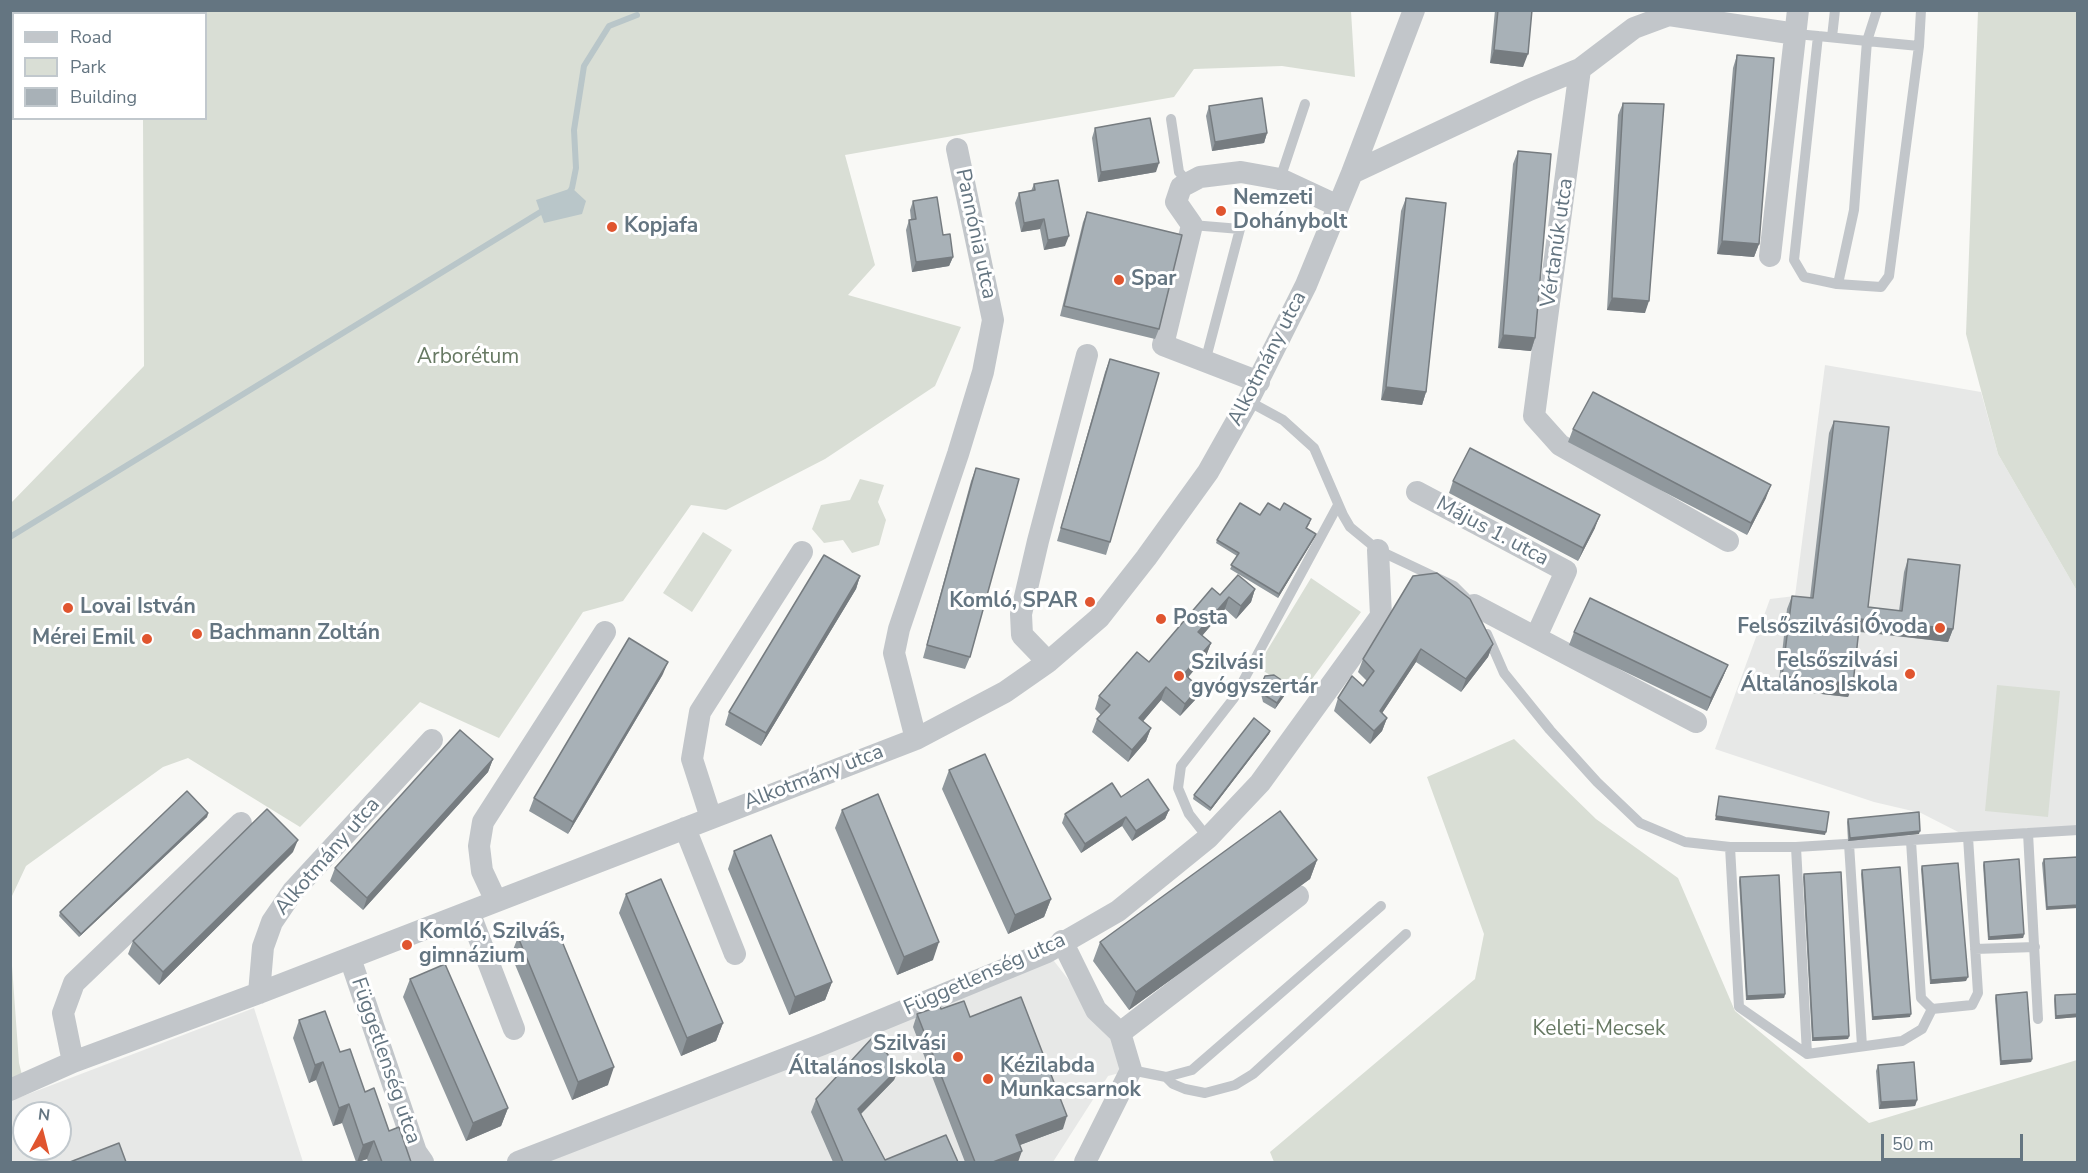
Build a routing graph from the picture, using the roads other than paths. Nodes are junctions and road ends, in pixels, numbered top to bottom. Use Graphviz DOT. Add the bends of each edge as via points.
graph roads {
  1 [pos="1414,10"];
  2 [pos="1798,10"];
  3 [pos="1835,10"];
  4 [pos="1877,10"];
  5 [pos="1921,10"];
  6 [pos="1670,13"];
  7 [pos="1807,35"];
  8 [pos="1832,37"];
  9 [pos="1867,41"];
  10 [pos="1919,46"];
  11 [pos="1580,69"];
  12 [pos="1305,104"];
  13 [pos="1171,119"];
  14 [pos="957,149"];
  15 [pos="1352,173"];
  16 [pos="1280,179"];
  17 [pos="1189,183"];
  18 [pos="1338,206"];
  19 [pos="1192,225"];
  20 [pos="1770,256"];
  21 [pos="1838,284"];
  22 [pos="1087,355"];
  23 [pos="1205,362"];
  24 [pos="1254,391"];
  25 [pos="1418,492"];
  26 [pos="1338,506"];
  27 [pos="1728,540"];
  28 [pos="1378,550"];
  29 [pos="802,552"];
  30 [pos="1474,605"];
  31 [pos="605,632"];
  32 [pos="1536,637"];
  33 [pos="1048,662"];
  34 [pos="1696,722"];
  35 [pos="916,739"];
  36 [pos="432,740"];
  37 [pos="711,818"];
  38 [pos="241,823"];
  39 [pos="685,828"];
  40 [pos="2078,830"];
  41 [pos="2028,833"];
  42 [pos="1968,837"];
  43 [pos="1208,838"];
  44 [pos="1911,841"];
  45 [pos="1849,844"];
  46 [pos="1730,847"];
  47 [pos="1796,847"];
  48 [pos="1298,896"];
  49 [pos="496,901"];
  50 [pos="1381,906"];
  51 [pos="469,912"];
  52 [pos="1406,934"];
  53 [pos="1062,941"];
  54 [pos="2035,947"];
  55 [pos="1975,949"];
  56 [pos="735,954"];
  57 [pos="350,958"];
  58 [pos="259,993"];
  59 [pos="1932,1009"];
  60 [pos="2038,1019"];
  61 [pos="514,1029"];
  62 [pos="1120,1033"];
  63 [pos="1862,1046"];
  64 [pos="1807,1054"];
  65 [pos="73,1062"];
  66 [pos="1131,1070"];
  67 [pos="1166,1077"];
  68 [pos="10,1090"];
  69 [pos="423,1162"];
  70 [pos="518,1162"];
  71 [pos="1085,1162"];
  1 -- 15 [label="street, Alkotmány utca"];
  2 -- 7 [label="street"];
  3 -- 8 [label="lane"];
  4 -- 9 [label="lane"];
  5 -- 10 [label="lane"];
  6 -- 7 [label="street"];
  6 -- 11 [label="street" via="1634,28"];
  7 -- 8 [label="lane"];
  7 -- 20 [label="street"];
  7 -- 21 [label="lane" via="1794,260 1804,277"];
  8 -- 9 [label="lane"];
  9 -- 10 [label="lane"];
  9 -- 21 [label="lane" via="1854,210"];
  10 -- 21 [label="lane" via="1889,276 1881,287"];
  11 -- 15 [label="street"];
  11 -- 27 [label="street, Vértanúk utca" via="1534,416 1560,445"];
  12 -- 16 [label="lane"];
  13 -- 17 [label="lane" via="1179,172"];
  14 -- 35 [label="street, Pannónia utca" via="993,320 958,454 894,653"];
  15 -- 18 [label="street, Alkotmány utca"];
  16 -- 17 [label="street" via="1241,172 1200,177"];
  16 -- 18 [label="street"];
  17 -- 19 [label="street" via="1181,187 1176,202"];
  18 -- 24 [label="street, Alkotmány utca" via="1306,285"];
  19 -- 23 [label="street" via="1163,345"];
  19 -- 23 [label="lane" via="1240,229"];
  22 -- 33 [label="street" via="1021,614 1022,635"];
  23 -- 24 [label="street"];
  24 -- 26 [label="lane" via="1314,448"];
  24 -- 33 [label="street, Alkotmány utca" via="1208,472 1146,558 1099,618"];
  25 -- 32 [label="street, Május 1. utca" via="1566,571"];
  26 -- 28 [label="lane" via="1350,527"];
  26 -- 43 [label="lane" via="1234,698 1181,766 1178,788 1189,814"];
  28 -- 30 [label="lane" via="1454,586"];
  28 -- 43 [label="street, Függetlenség utca" via="1380,616 1260,783"];
  29 -- 37 [label="street" via="700,712 692,759"];
  30 -- 32 [label="street"];
  30 -- 46 [label="lane" via="1504,674 1614,799 1649,827 1686,842"];
  31 -- 49 [label="street" via="483,822 479,846 482,872"];
  32 -- 34 [label="street"];
  33 -- 35 [label="street, Alkotmány utca" via="1005,692"];
  35 -- 37 [label="street, Alkotmány utca"];
  36 -- 58 [label="street, Alkotmány utca" via="293,891 272,922 264,947"];
  37 -- 39 [label="street, Alkotmány utca"];
  38 -- 65 [label="street" via="74,983 63,1012"];
  39 -- 49 [label="street, Alkotmány utca"];
  39 -- 56 [label="street"];
  40 -- 41 [label="lane"];
  41 -- 42 [label="lane"];
  41 -- 54 [label="lane"];
  42 -- 44 [label="lane"];
  42 -- 55 [label="lane"];
  43 -- 53 [label="street, Függetlenség utca" via="1118,911"];
  44 -- 45 [label="lane"];
  44 -- 59 [label="lane" via="1921,998"];
  45 -- 47 [label="lane"];
  45 -- 63 [label="lane"];
  46 -- 47 [label="lane"];
  46 -- 64 [label="lane" via="1739,1007"];
  47 -- 64 [label="lane"];
  48 -- 62 [label="street"];
  49 -- 51 [label="street, Alkotmány utca"];
  50 -- 67 [label="lane" via="1192,1070"];
  51 -- 57 [label="street, Alkotmány utca"];
  51 -- 61 [label="street"];
  52 -- 67 [label="lane" via="1253,1074 1235,1085 1205,1093 1173,1084"];
  53 -- 62 [label="street" via="1096,1010"];
  53 -- 70 [label="street, Függetlenség utca" via="1047,952 824,1044"];
  54 -- 55 [label="lane"];
  54 -- 60 [label="lane"];
  55 -- 59 [label="lane" via="1978,993 1972,1005"];
  57 -- 58 [label="street, Alkotmány utca"];
  57 -- 69 [label="street, Függetlenség utca" via="416,1152"];
  58 -- 65 [label="street, Alkotmány utca"];
  59 -- 63 [label="lane" via="1922,1029 1902,1041"];
  62 -- 66 [label="street"];
  63 -- 64 [label="lane"];
  65 -- 68 [label="street, Alkotmány utca"];
  66 -- 67 [label="lane"];
  66 -- 71 [label="street"];
}
